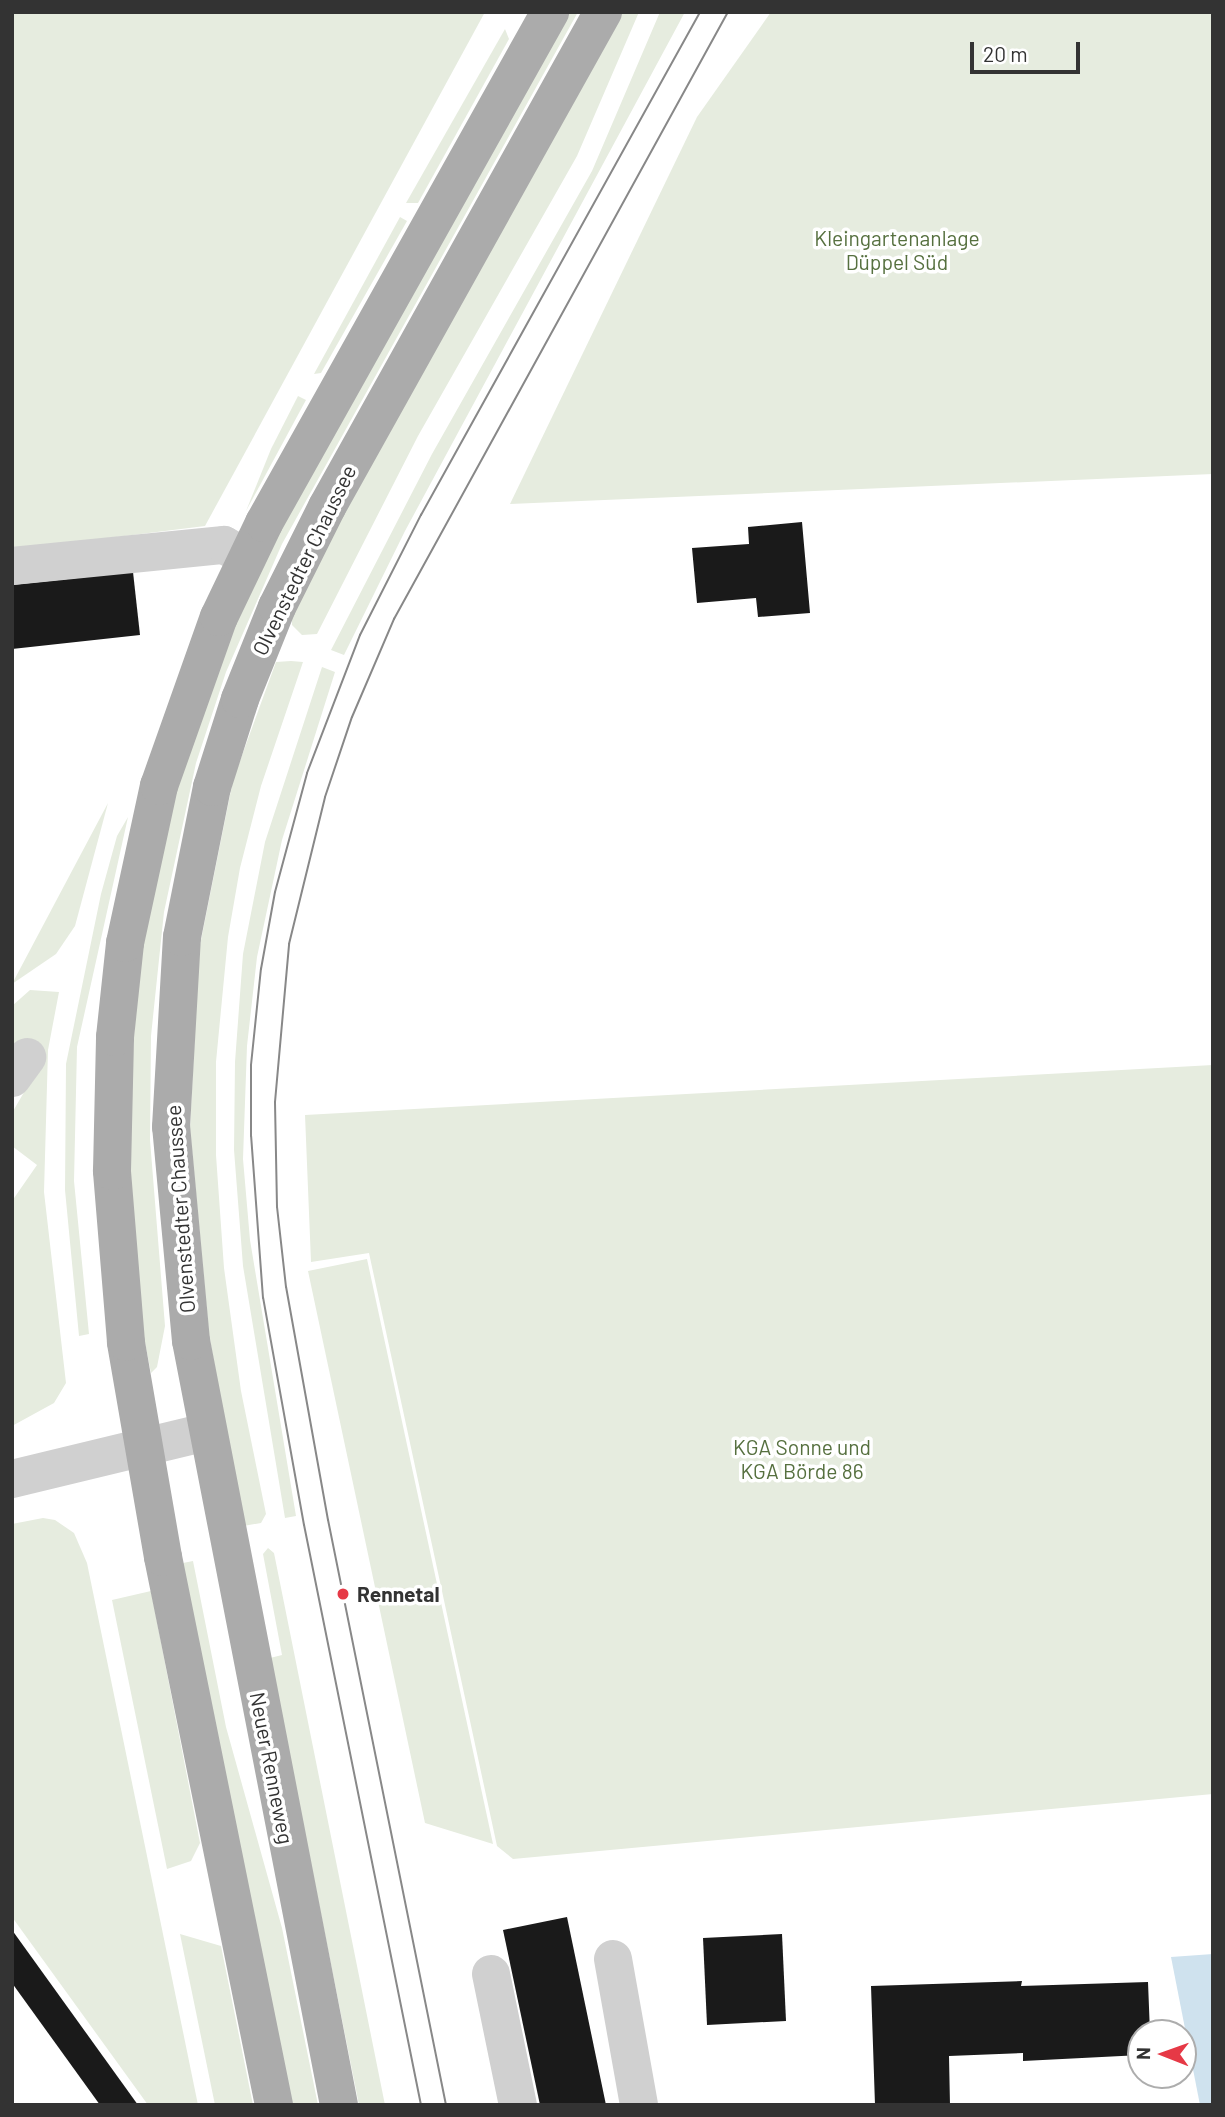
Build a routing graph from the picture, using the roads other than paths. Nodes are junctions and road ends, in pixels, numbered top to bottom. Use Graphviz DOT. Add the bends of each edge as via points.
graph roads {
  1 [pos="550,12"];
  2 [pos="603,12"];
  3 [pos="247,558"];
  4 [pos="12,566"];
  5 [pos="206,1432"];
  6 [pos="143,1444"];
  7 [pos="12,1479"];
  8 [pos="613,1959"];
  9 [pos="491,1974"];
  10 [pos="274,2105"];
  11 [pos="339,2105"];
  12 [pos="518,2105"];
  13 [pos="639,2105"];
  1 -- 3 [label="main road"];
  2 -- 5 [label="main road, Olvenstedter Chaussee" via="305,550 253,666 212,787 182,937 171,1084 181,1259"];
  3 -- 4 [label="street" via="224,545"];
  3 -- 6 [label="main road" via="172,738 125,943 115,1037 112,1171 126,1342"];
  5 -- 6 [label="street"];
  5 -- 11 [label="main road, Neuer Renneweg"];
  6 -- 7 [label="street"];
  6 -- 10 [label="main road"];
  8 -- 13 [label="street"];
  9 -- 12 [label="street"];
}
